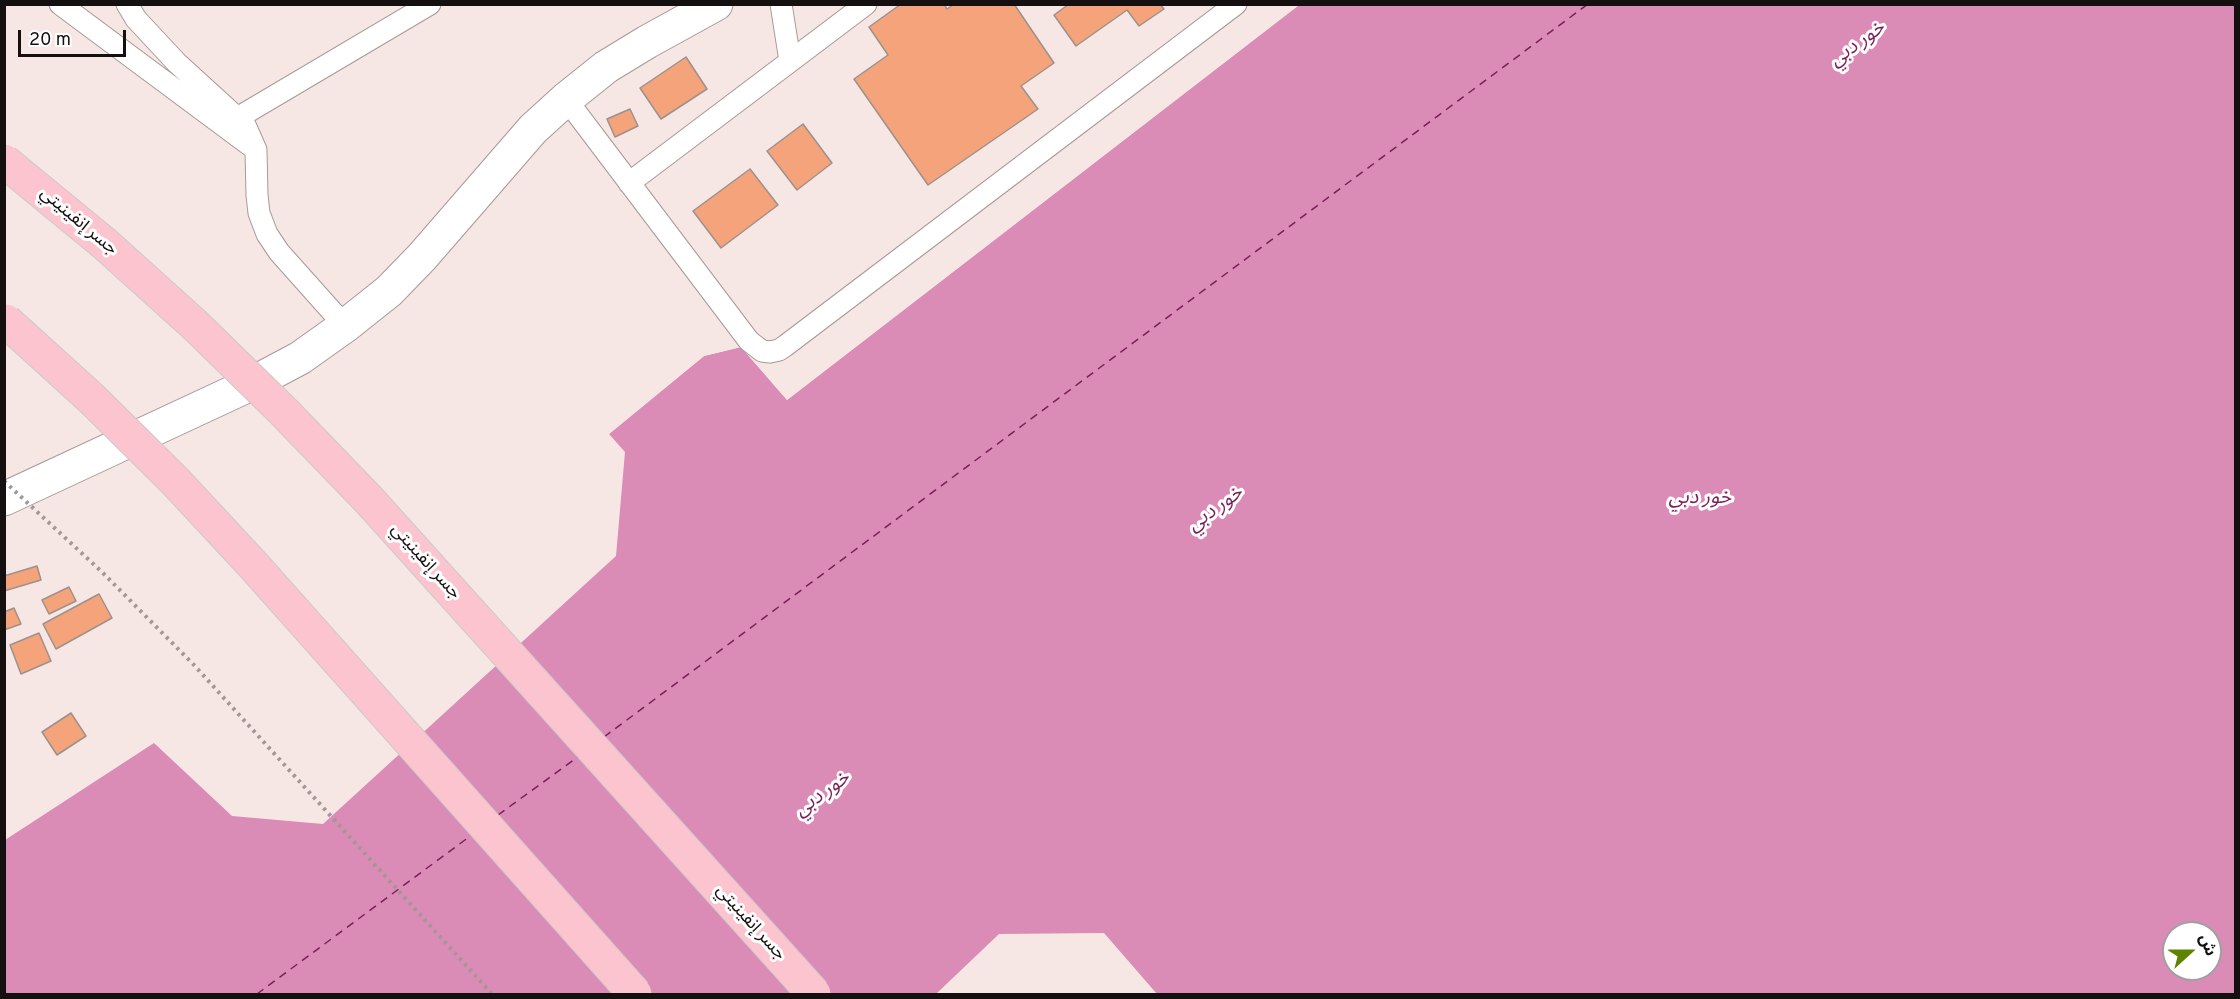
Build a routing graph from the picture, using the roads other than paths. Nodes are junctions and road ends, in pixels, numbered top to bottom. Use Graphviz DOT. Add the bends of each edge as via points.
graph roads {
  1 [pos="60,4"];
  2 [pos="127,4"];
  3 [pos="430,4"];
  4 [pos="716,4"];
  5 [pos="781,4"];
  6 [pos="866,4"];
  7 [pos="1236,4"];
  8 [pos="790,62"];
  9 [pos="566,99"];
  10 [pos="239,117"];
  11 [pos="256,150"];
  12 [pos="4,161"];
  13 [pos="630,183"];
  14 [pos="6,321"];
  15 [pos="345,326"];
  16 [pos="4,499"];
  17 [pos="635,994"];
  18 [pos="814,994"];
  1 -- 11 [label="lane"];
  2 -- 10 [label="lane" via="177,63"];
  3 -- 10 [label="lane"];
  4 -- 9 [label="street" via="647,42"];
  5 -- 8 [label="lane"];
  6 -- 8 [label="lane"];
  7 -- 13 [label="lane" via="779,350 762,351 749,340"];
  8 -- 13 [label="lane"];
  9 -- 13 [label="lane"];
  9 -- 15 [label="street" via="520,143 389,291"];
  10 -- 11 [label="lane"];
  11 -- 15 [label="lane" via="256,195 267,234"];
  12 -- 18 [label="highway, جسر إنفينيتي, bridge" via="196,326 292,420 369,500"];
  14 -- 17 [label="highway, bridge" via="175,481"];
  15 -- 16 [label="street" via="300,358 251,384"];
}
